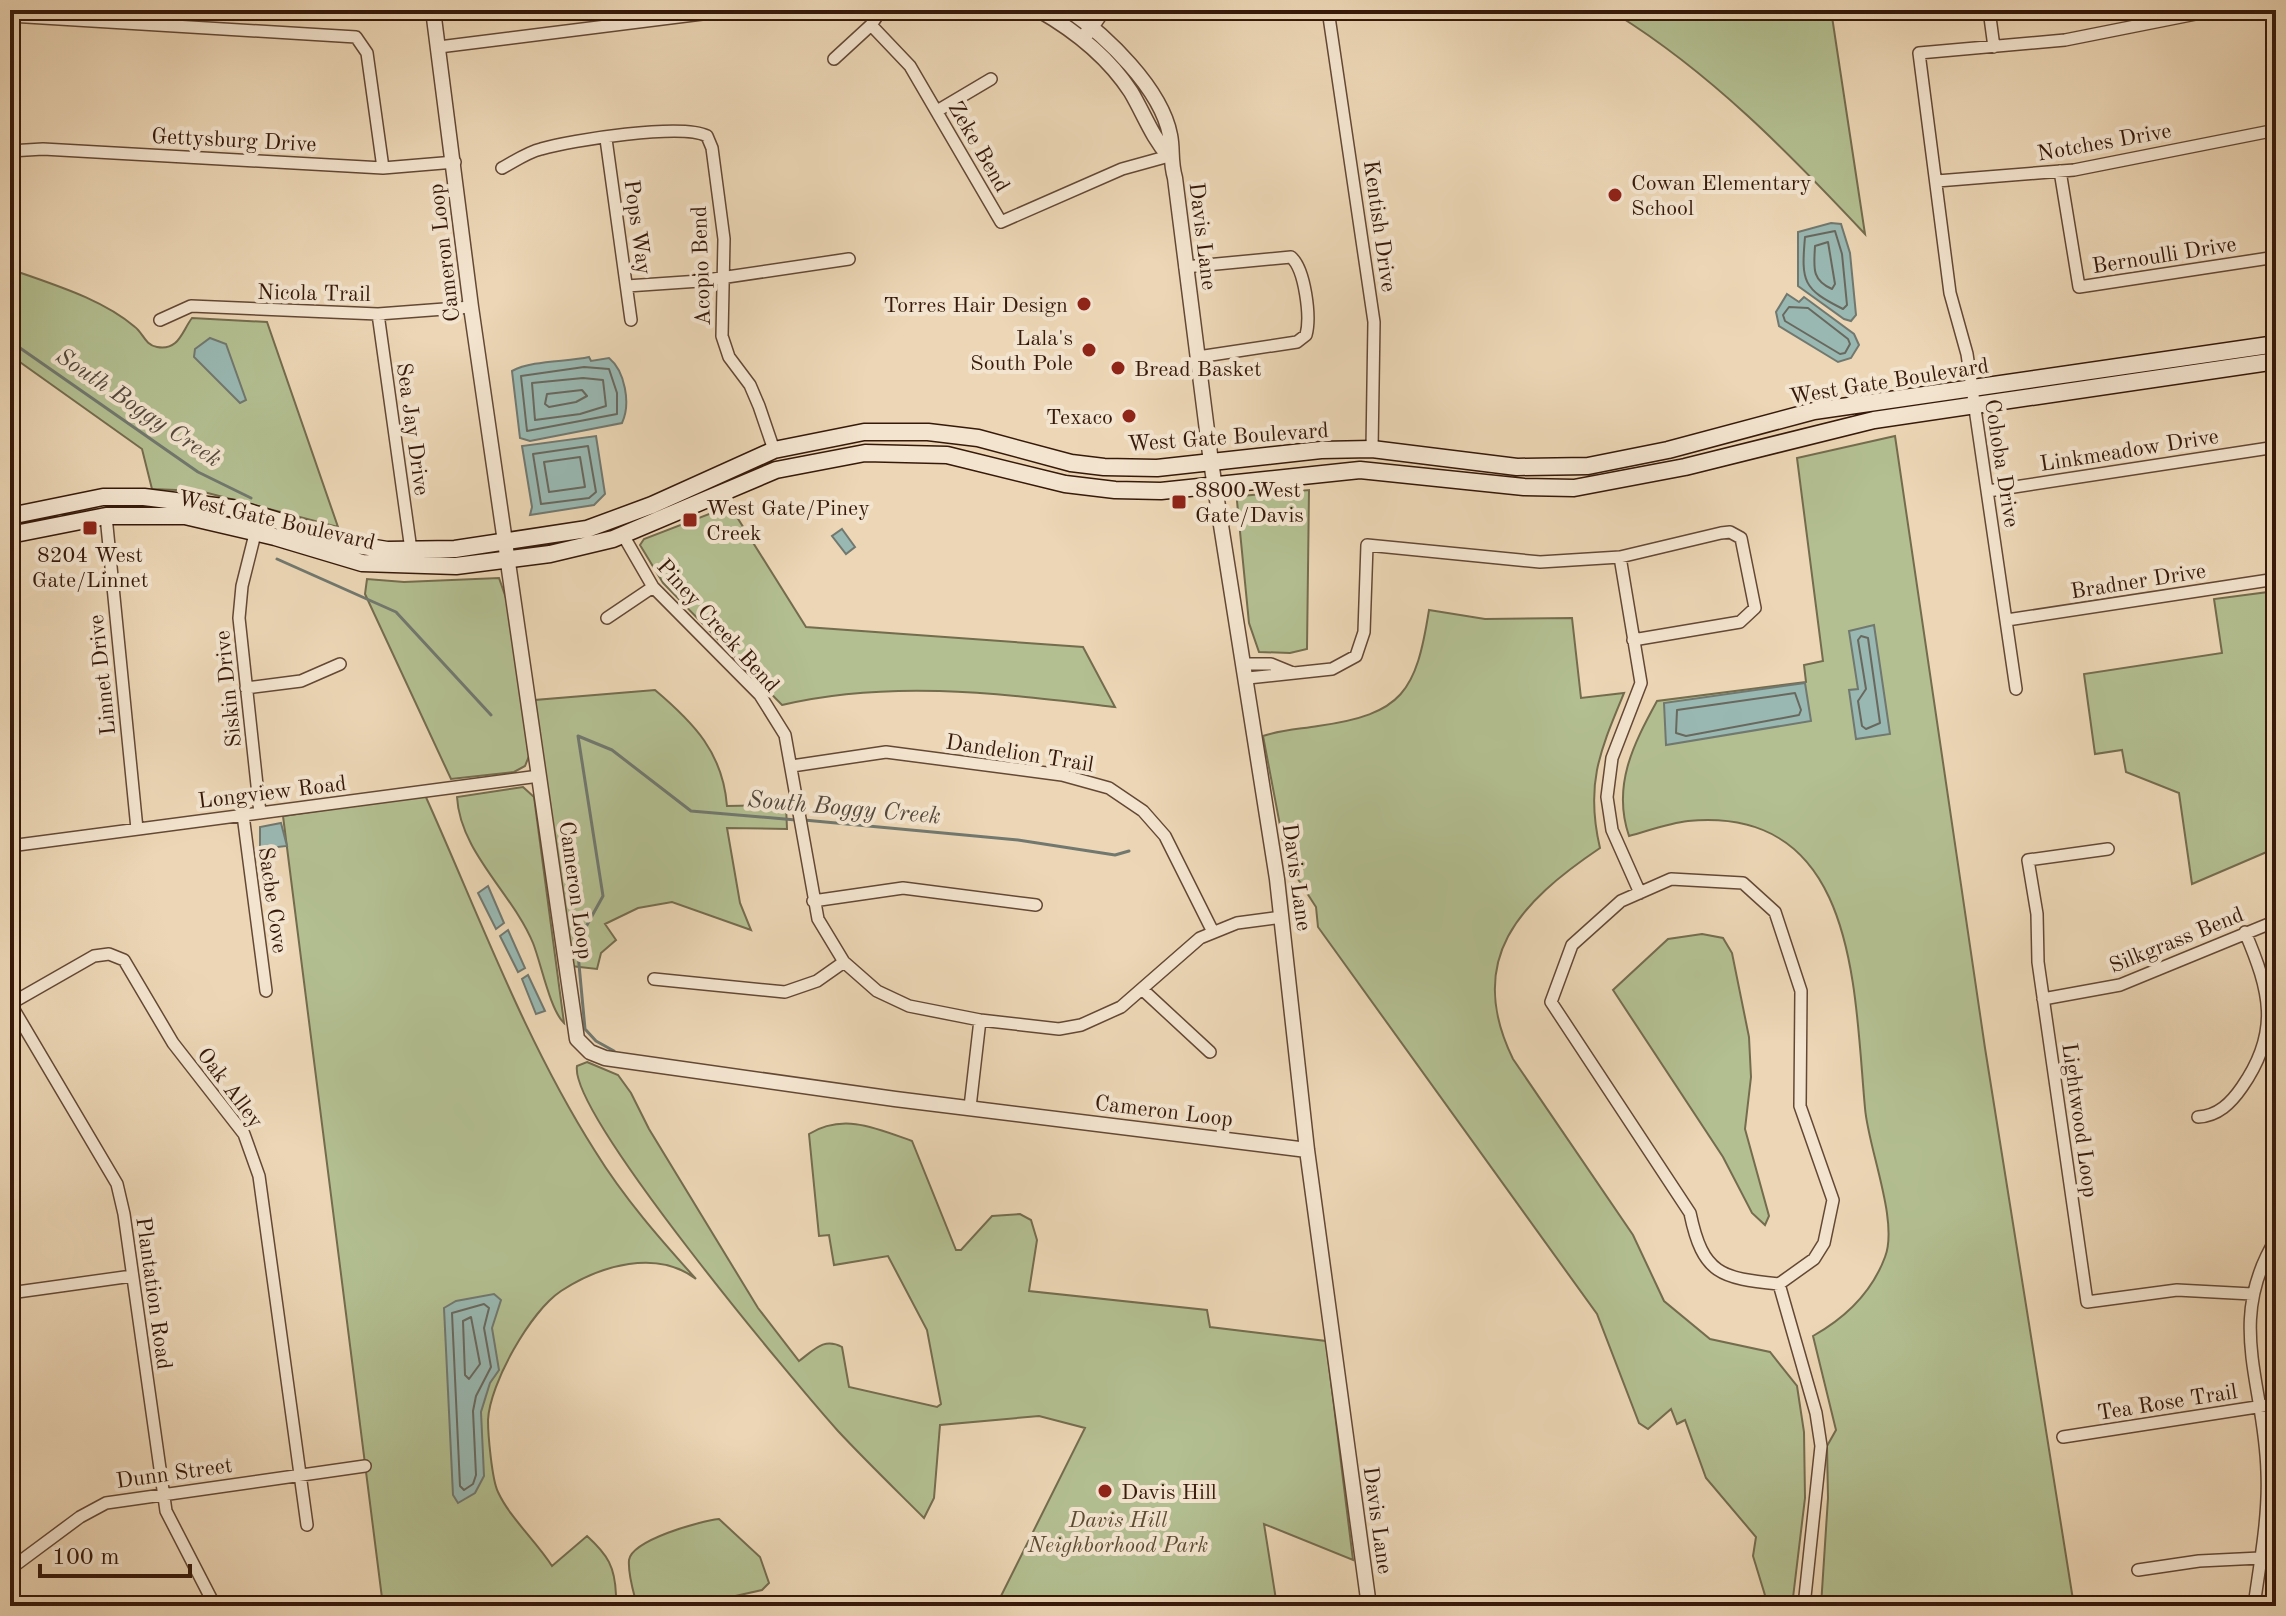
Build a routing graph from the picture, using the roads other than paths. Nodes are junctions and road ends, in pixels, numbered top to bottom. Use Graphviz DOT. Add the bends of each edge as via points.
graph roads {
  1 [pos="433,10"];
  2 [pos="881,10"];
  3 [pos="1039,10"];
  4 [pos="1069,10"];
  5 [pos="1103,10"];
  6 [pos="1328,10"];
  7 [pos="1989,10"];
  8 [pos="2216,10"];
  9 [pos="726,11"];
  10 [pos="10,16"];
  11 [pos="871,25"];
  12 [pos="1092,26"];
  13 [pos="1082,39"];
  14 [pos="439,47"];
  15 [pos="1994,47"];
  16 [pos="834,59"];
  17 [pos="991,79"];
  18 [pos="937,111"];
  19 [pos="2276,130"];
  20 [pos="606,139"];
  21 [pos="10,151"];
  22 [pos="1169,156"];
  23 [pos="455,162"];
  24 [pos="383,168"];
  25 [pos="502,168"];
  26 [pos="2060,171"];
  27 [pos="1937,181"];
  28 [pos="2276,257"];
  29 [pos="849,259"];
  30 [pos="1185,267"];
  31 [pos="721,277"];
  32 [pos="627,286"];
  33 [pos="471,307"];
  34 [pos="378,314"];
  35 [pos="160,320"];
  36 [pos="631,320"];
  37 [pos="2276,344"];
  38 [pos="1198,357"];
  39 [pos="2276,361"];
  40 [pos="1971,390"];
  41 [pos="1974,407"];
  42 [pos="850,434"];
  43 [pos="2276,447"];
  44 [pos="1372,449"];
  45 [pos="774,450"];
  46 [pos="1668,450"];
  47 [pos="1462,459"];
  48 [pos="1211,462"];
  49 [pos="782,468"];
  50 [pos="1479,482"];
  51 [pos="1588,485"];
  52 [pos="1215,486"];
  53 [pos="1988,491"];
  54 [pos="705,501"];
  55 [pos="260,514"];
  56 [pos="10,516"];
  57 [pos="106,516"];
  58 [pos="255,532"];
  59 [pos="10,535"];
  60 [pos="623,535"];
  61 [pos="411,550"];
  62 [pos="507,551"];
  63 [pos="1620,557"];
  64 [pos="2276,579"];
  65 [pos="653,587"];
  66 [pos="607,618"];
  67 [pos="2007,620"];
  68 [pos="1633,640"];
  69 [pos="340,664"];
  70 [pos="1247,671"];
  71 [pos="246,688"];
  72 [pos="2016,689"];
  73 [pos="792,766"];
  74 [pos="539,776"];
  75 [pos="260,813"];
  76 [pos="243,815"];
  77 [pos="137,829"];
  78 [pos="10,846"];
  79 [pos="2108,849"];
  80 [pos="1640,893"];
  81 [pos="813,901"];
  82 [pos="1036,905"];
  83 [pos="1282,917"];
  84 [pos="2276,921"];
  85 [pos="1213,932"];
  86 [pos="2245,932"];
  87 [pos="844,962"];
  88 [pos="654,979"];
  89 [pos="1143,990"];
  90 [pos="266,991"];
  91 [pos="2043,999"];
  92 [pos="10,1003"];
  93 [pos="980,1020"];
  94 [pos="1210,1052"];
  95 [pos="970,1107"];
  96 [pos="2198,1117"];
  97 [pos="1307,1150"];
  98 [pos="2276,1239"];
  99 [pos="132,1276"];
  100 [pos="1779,1284"];
  101 [pos="10,1293"];
  102 [pos="2252,1294"];
  103 [pos="2276,1404"];
  104 [pos="2260,1407"];
  105 [pos="2063,1437"];
  106 [pos="365,1466"];
  107 [pos="300,1475"];
  108 [pos="163,1493"];
  109 [pos="307,1525"];
  110 [pos="2260,1558"];
  111 [pos="10,1569"];
  112 [pos="2138,1570"];
  113 [pos="212,1602"];
  114 [pos="194,1606"];
  115 [pos="1369,1606"];
  116 [pos="1804,1606"];
  117 [pos="2254,1606"];
  1 -- 14 [label="street, Cameron Loop"];
  2 -- 11 [label="street"];
  3 -- 13 [label="street, Davis Lane"];
  4 -- 12 [label="street, Davis Lane"];
  5 -- 12 [label="street"];
  6 -- 44 [label="street, Kentish Drive" via="1374,322"];
  7 -- 15 [label="street"];
  8 -- 15 [label="street" via="2065,40"];
  9 -- 14 [label="street"];
  10 -- 24 [label="street" via="356,37 367,53"];
  11 -- 16 [label="street"];
  11 -- 18 [label="street, Zeke Bend" via="898,50"];
  12 -- 13 [label="street"];
  12 -- 22 [label="street, Davis Lane" via="1143,82 1170,135"];
  13 -- 22 [label="street, Davis Lane" via="1130,90"];
  14 -- 23 [label="street, Cameron Loop"];
  15 -- 27 [label="street, Cohoba Drive" via="1919,53"];
  17 -- 18 [label="street"];
  18 -- 22 [label="street, Zeke Bend" via="1001,222 1122,169"];
  19 -- 26 [label="street, Notches Drive"];
  20 -- 25 [label="street, Acopio Bend" via="540,149"];
  20 -- 31 [label="street, Acopio Bend" via="669,130 707,136 724,239"];
  20 -- 32 [label="street, Pops Way"];
  21 -- 24 [label="street, Gettysburg Drive"];
  22 -- 30 [label="street, Davis Lane"];
  23 -- 24 [label="street, Gettysburg Drive"];
  23 -- 33 [label="street, Cameron Loop"];
  26 -- 27 [label="street, Notches Drive"];
  26 -- 28 [label="street, Bernoulli Drive" via="2079,287"];
  27 -- 40 [label="street, Cohoba Drive" via="1953,309"];
  29 -- 31 [label="street"];
  30 -- 38 [label="street, Davis Lane"];
  30 -- 38 [label="street" via="1291,257 1299,268 1308,326 1297,342"];
  31 -- 32 [label="street"];
  31 -- 45 [label="street, Acopio Bend" via="725,347 752,389"];
  32 -- 36 [label="street, Pops Way"];
  33 -- 34 [label="street, Nicola Trail"];
  33 -- 62 [label="street, Cameron Loop"];
  34 -- 35 [label="street, Nicola Trail" via="191,306"];
  34 -- 61 [label="street, Sea Jay Drive"];
  37 -- 40 [label="main road, West Gate Boulevard"];
  38 -- 48 [label="street, Davis Lane"];
  39 -- 41 [label="main road, West Gate Boulevard"];
  40 -- 41 [label="street, Cohoba Drive"];
  40 -- 46 [label="main road, West Gate Boulevard" via="1814,411"];
  41 -- 51 [label="main road, West Gate Boulevard" via="1874,420"];
  41 -- 53 [label="street, Cohoba Drive"];
  42 -- 45 [label="main road, West Gate Boulevard"];
  42 -- 48 [label="main road, West Gate Boulevard" via="928,432 978,438 1104,467"];
  42 -- 49 [label="main road" via="791,456"];
  43 -- 53 [label="street, Linkmeadow Drive"];
  44 -- 47 [label="main road, West Gate Boulevard"];
  44 -- 48 [label="main road, West Gate Boulevard"];
  45 -- 54 [label="main road" via="770,461 719,486"];
  45 -- 62 [label="main road, West Gate Boulevard" via="618,519"];
  46 -- 47 [label="main road, West Gate Boulevard" via="1588,466 1517,467"];
  46 -- 51 [label="main road" via="1662,462"];
  47 -- 50 [label="main road"];
  48 -- 52 [label="street, Davis Lane"];
  49 -- 52 [label="main road, West Gate Boulevard" via="865,453 901,453 947,455 1065,484 1115,490"];
  49 -- 54 [label="main road, West Gate Boulevard"];
  50 -- 51 [label="main road, West Gate Boulevard" via="1535,488"];
  50 -- 52 [label="main road, West Gate Boulevard" via="1360,470"];
  52 -- 70 [label="street, Davis Lane"];
  53 -- 67 [label="street, Cohoba Drive"];
  54 -- 60 [label="main road, West Gate Boulevard"];
  55 -- 56 [label="main road, West Gate Boulevard" via="144,497 103,497"];
  55 -- 58 [label="street, Siskin Drive"];
  55 -- 61 [label="main road, West Gate Boulevard" via="357,545"];
  57 -- 58 [label="main road, West Gate Boulevard" via="185,516"];
  57 -- 59 [label="main road, West Gate Boulevard"];
  57 -- 77 [label="street, Linnet Drive"];
  58 -- 62 [label="main road, West Gate Boulevard" via="362,563 433,567"];
  58 -- 71 [label="street, Siskin Drive" via="239,618"];
  60 -- 62 [label="main road, West Gate Boulevard" via="576,549"];
  60 -- 65 [label="street, Piney Creek Bend"];
  61 -- 62 [label="main road, West Gate Boulevard"];
  62 -- 74 [label="street, Cameron Loop"];
  63 -- 68 [label="street"];
  63 -- 68 [label="street" via="1730,532 1746,546 1755,608 1746,618"];
  63 -- 70 [label="street" via="1540,562 1367,545 1359,651 1342,665 1293,673 1271,664"];
  64 -- 67 [label="street, Bradner Drive"];
  65 -- 66 [label="street"];
  65 -- 73 [label="street, Piney Creek Bend" via="760,695 785,735"];
  67 -- 72 [label="street, Cohoba Drive"];
  68 -- 80 [label="street" via="1640,688 1612,758 1607,797 1612,830"];
  69 -- 71 [label="street" via="301,681"];
  70 -- 83 [label="street, Davis Lane"];
  71 -- 75 [label="street, Siskin Drive"];
  73 -- 81 [label="street, Piney Creek Bend"];
  73 -- 85 [label="street, Dandelion Trail" via="886,752 1062,775 1109,788 1143,811 1165,836"];
  74 -- 75 [label="street, Longview Road"];
  74 -- 95 [label="street, Cameron Loop" via="573,1020 577,1039 590,1052"];
  75 -- 76 [label="street, Longview Road"];
  76 -- 77 [label="street, Longview Road"];
  76 -- 90 [label="street, Sacbe Cove"];
  77 -- 78 [label="street, Longview Road"];
  79 -- 91 [label="street, Lightwood Loop" via="2028,860"];
  80 -- 100 [label="street" via="1621,901 1572,945 1551,1002 1690,1213 1694,1233 1713,1268 1733,1280"];
  80 -- 100 [label="street" via="1671,879 1743,883 1775,912 1801,991 1800,1106 1833,1200 1824,1243 1814,1259"];
  81 -- 82 [label="street" via="903,888"];
  81 -- 87 [label="street, Piney Creek Bend"];
  83 -- 85 [label="street, Piney Creek Bend"];
  83 -- 97 [label="street, Davis Lane"];
  84 -- 86 [label="street, Silkgrass Bend"];
  85 -- 89 [label="street, Piney Creek Bend" via="1175,957"];
  86 -- 91 [label="street, Silkgrass Bend" via="2120,985"];
  86 -- 96 [label="street" via="2263,975 2269,1012 2266,1039 2232,1100 2214,1114"];
  87 -- 88 [label="street" via="817,981 785,992"];
  87 -- 93 [label="street, Piney Creek Bend" via="860,979 909,1006"];
  89 -- 93 [label="street, Piney Creek Bend" via="1103,1018 1081,1025 1059,1029"];
  89 -- 94 [label="street"];
  91 -- 102 [label="street, Lightwood Loop" via="2087,1302 2177,1290"];
  92 -- 99 [label="street, Plantation Road" via="117,1184"];
  92 -- 107 [label="street, Oak Alley" via="94,956 124,960 173,1043 244,1134 259,1176"];
  93 -- 95 [label="street"];
  95 -- 97 [label="street, Cameron Loop"];
  97 -- 115 [label="street, Davis Lane"];
  98 -- 102 [label="street"];
  99 -- 101 [label="street"];
  99 -- 108 [label="street, Plantation Road"];
  100 -- 116 [label="street" via="1821,1446"];
  102 -- 104 [label="street" via="2250,1338"];
  103 -- 104 [label="street, Tea Rose Trail"];
  104 -- 105 [label="street, Tea Rose Trail"];
  104 -- 110 [label="street" via="2267,1469"];
  106 -- 107 [label="street, Dunn Street"];
  107 -- 108 [label="street, Dunn Street"];
  107 -- 109 [label="street"];
  108 -- 111 [label="street, Dunn Street" via="96,1506"];
  108 -- 113 [label="street, Plantation Road" via="171,1525"];
  110 -- 112 [label="street"];
  110 -- 117 [label="street"];
  113 -- 114 [label="street"];
}
